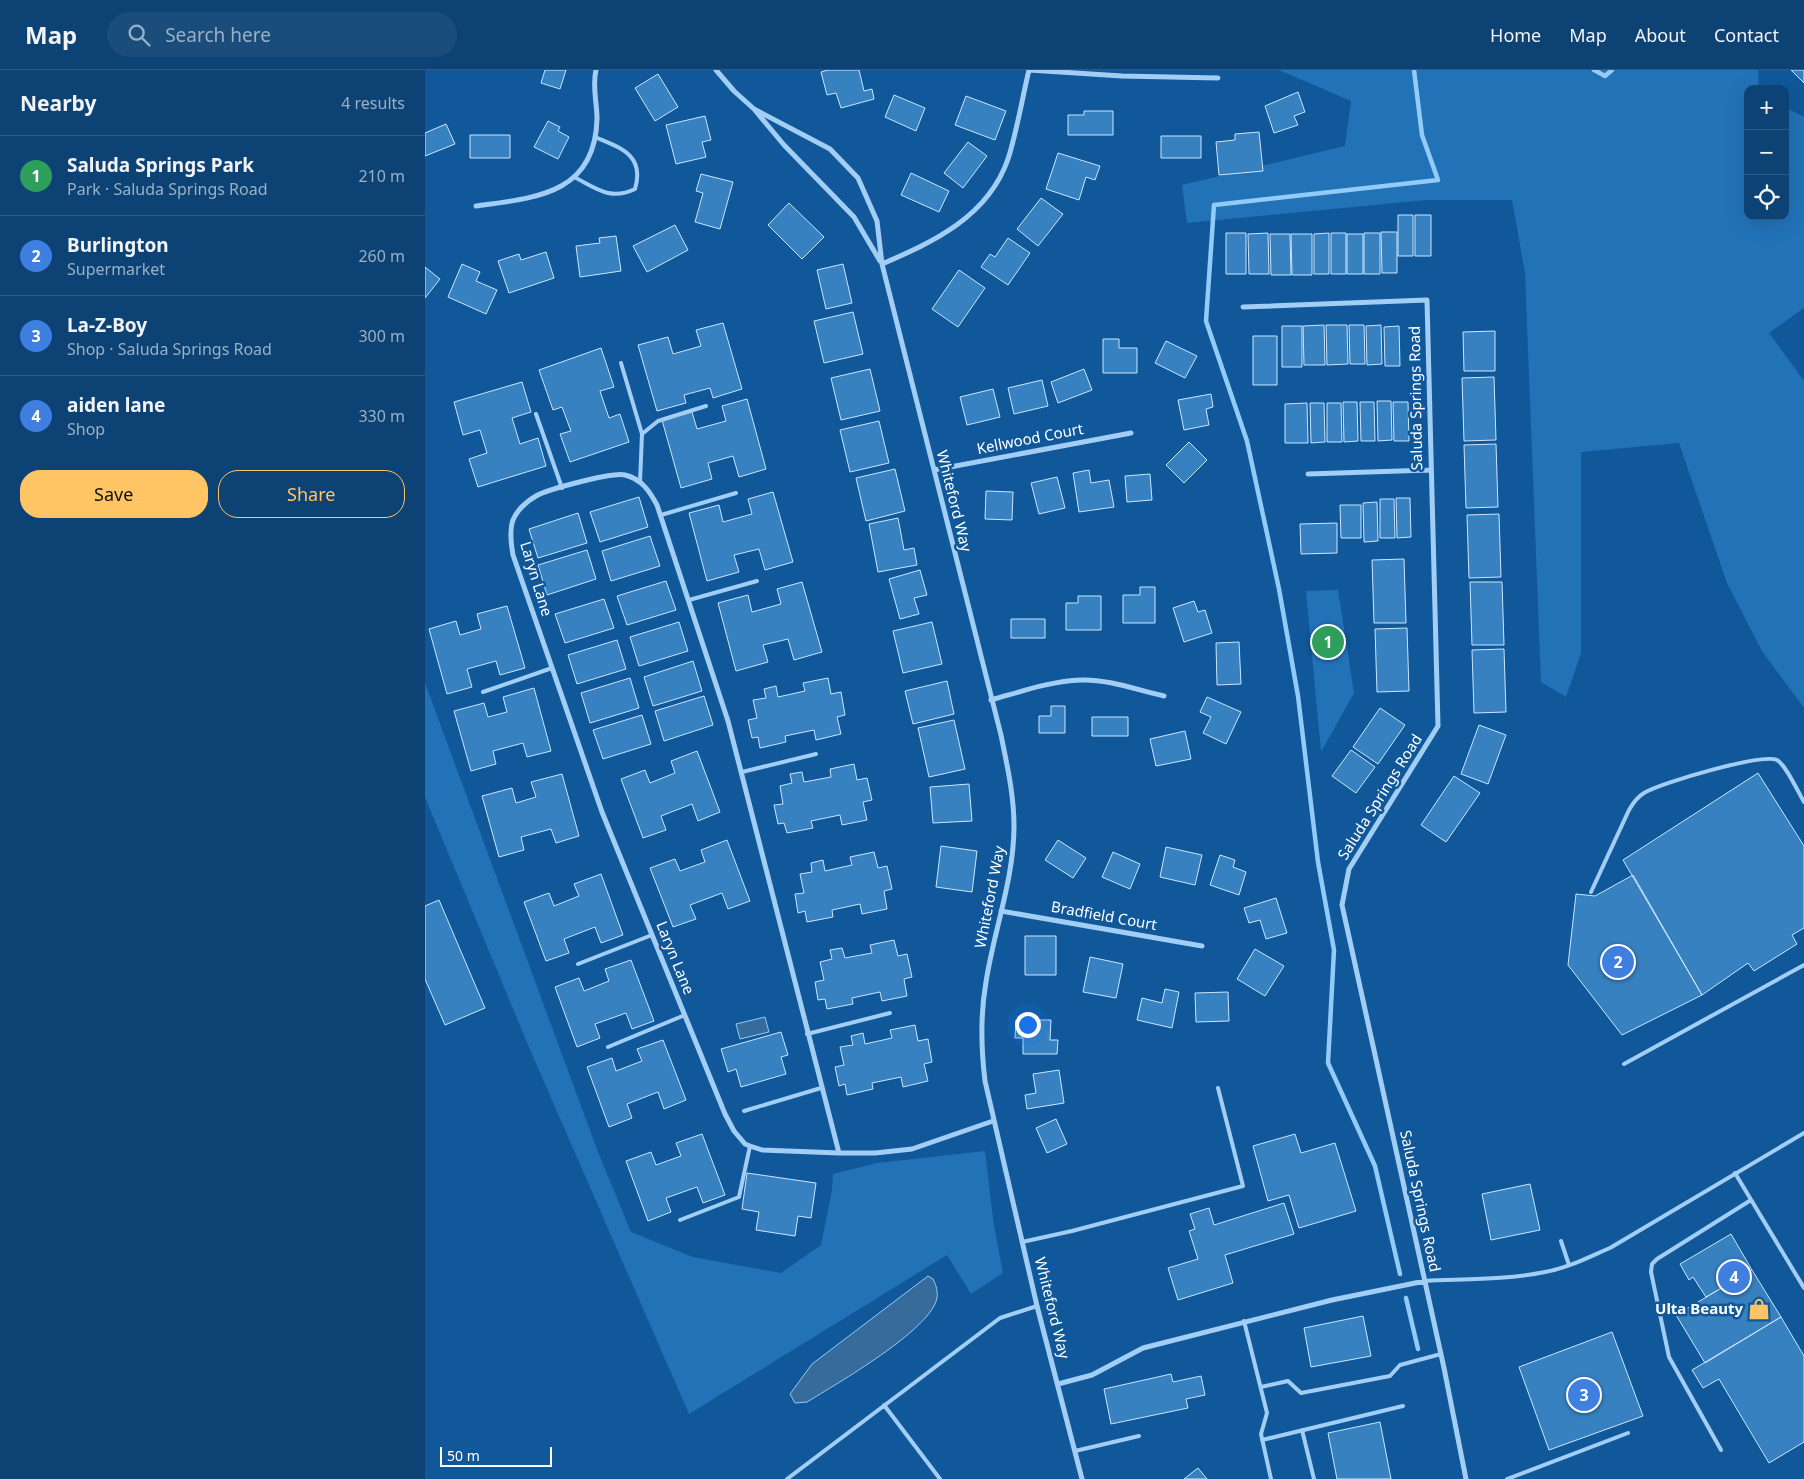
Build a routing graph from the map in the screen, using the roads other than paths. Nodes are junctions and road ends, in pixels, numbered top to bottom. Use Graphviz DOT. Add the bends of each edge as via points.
graph roads {
  1 [pos="597,70"];
  2 [pos="715,70"];
  3 [pos="1029,70"];
  4 [pos="1218,78"];
  5 [pos="754,109"];
  6 [pos="595,137"];
  7 [pos="574,177"];
  8 [pos="476,206"];
  9 [pos="881,264"];
  10 [pos="1243,307"];
  11 [pos="621,364"];
  12 [pos="706,406"];
  13 [pos="536,414"];
  14 [pos="1131,433"];
  15 [pos="642,434"];
  16 [pos="934,470"];
  17 [pos="1430,470"];
  18 [pos="1308,474"];
  19 [pos="640,482"];
  20 [pos="562,488"];
  21 [pos="736,493"];
  22 [pos="661,515"];
  23 [pos="757,582"];
  24 [pos="689,600"];
  25 [pos="552,668"];
  26 [pos="483,692"];
  27 [pos="1164,696"];
  28 [pos="991,700"];
  29 [pos="816,754"];
  30 [pos="742,772"];
  31 [pos="1804,802"];
  32 [pos="1591,892"];
  33 [pos="1001,911"];
  34 [pos="652,935"];
  35 [pos="1202,946"];
  36 [pos="578,964"];
  37 [pos="1804,965"];
  38 [pos="890,1013"];
  39 [pos="685,1015"];
  40 [pos="807,1034"];
  41 [pos="608,1047"];
  42 [pos="1624,1064"];
  43 [pos="821,1088"];
  44 [pos="1218,1088"];
  45 [pos="744,1111"];
  46 [pos="993,1121"];
  47 [pos="1804,1132"];
  48 [pos="750,1146"];
  49 [pos="839,1153"];
  50 [pos="1735,1174"];
  51 [pos="1751,1200"];
  52 [pos="679,1220"];
  53 [pos="1561,1241"];
  54 [pos="1022,1242"];
  55 [pos="1569,1265"];
  56 [pos="1425,1281"];
  57 [pos="1804,1288"];
  58 [pos="1037,1306"];
  59 [pos="1244,1321"];
  60 [pos="1441,1354"];
  61 [pos="1058,1384"];
  62 [pos="1261,1387"];
  63 [pos="884,1406"];
  64 [pos="1403,1406"];
  65 [pos="1302,1430"];
  66 [pos="1628,1433"];
  67 [pos="1139,1436"];
  68 [pos="1262,1440"];
  69 [pos="1721,1450"];
  70 [pos="1075,1451"];
  71 [pos="787,1479"];
  72 [pos="940,1479"];
  73 [pos="1082,1479"];
  74 [pos="1271,1479"];
  75 [pos="1314,1479"];
  76 [pos="1466,1479"];
  77 [pos="1507,1479"];
  1 -- 6 [label="street"];
  2 -- 5 [label="street, Whiteford Way"];
  3 -- 4 [label="street"];
  3 -- 9 [label="street" via="1008,159 989,193 968,216 941,236"];
  5 -- 9 [label="street, Whiteford Way" via="853,217 867,235"];
  5 -- 9 [label="street, Whiteford Way" via="829,148 858,178 877,221"];
  6 -- 7 [label="street" via="581,170"];
  6 -- 7 [label="lane" via="630,154 637,166 635,189 624,194 609,194"];
  7 -- 8 [label="street" via="548,194"];
  9 -- 16 [label="street, Whiteford Way"];
  10 -- 17 [label="street, Saluda Springs Road" via="1427,300"];
  11 -- 15 [label="lane"];
  12 -- 15 [label="lane" via="658,421"];
  13 -- 20 [label="lane"];
  14 -- 16 [label="street, Kellwood Court"];
  15 -- 19 [label="lane"];
  16 -- 28 [label="street, Whiteford Way"];
  17 -- 18 [label="street"];
  17 -- 56 [label="street, Saluda Springs Road" via="1439,726 1349,869 1342,905"];
  19 -- 20 [label="street, Laryn Lane" via="626,475 612,475"];
  19 -- 22 [label="street" via="650,491"];
  20 -- 25 [label="street, Laryn Lane" via="538,495 524,504 513,520 510,536 513,555"];
  21 -- 22 [label="lane"];
  22 -- 24 [label="street"];
  23 -- 24 [label="lane"];
  24 -- 30 [label="street"];
  25 -- 26 [label="lane"];
  25 -- 34 [label="street, Laryn Lane" via="602,812"];
  27 -- 28 [label="street" via="1082,680"];
  28 -- 33 [label="street, Whiteford Way" via="1007,767 1014,826 1011,867"];
  29 -- 30 [label="lane"];
  30 -- 40 [label="street"];
  31 -- 32 [label="lane" via="1781,764 1769,759 1748,761 1658,786 1637,798 1629,810"];
  33 -- 35 [label="street, Bradfield Court"];
  33 -- 46 [label="street, Whiteford Way" via="981,1022 985,1081"];
  34 -- 36 [label="lane"];
  34 -- 39 [label="street, Laryn Lane"];
  37 -- 42 [label="lane"];
  38 -- 40 [label="lane"];
  39 -- 41 [label="lane"];
  39 -- 48 [label="street, Laryn Lane" via="725,1114 740,1138"];
  40 -- 43 [label="street"];
  43 -- 45 [label="lane"];
  43 -- 49 [label="street"];
  44 -- 54 [label="lane" via="1243,1186"];
  46 -- 49 [label="street" via="912,1149"];
  46 -- 54 [label="street, Whiteford Way"];
  47 -- 50 [label="lane"];
  48 -- 49 [label="street" via="762,1150"];
  48 -- 52 [label="lane" via="739,1197"];
  50 -- 51 [label="lane"];
  50 -- 55 [label="lane" via="1610,1248"];
  51 -- 57 [label="lane"];
  51 -- 69 [label="lane" via="1657,1259 1651,1272 1669,1357"];
  53 -- 55 [label="lane"];
  54 -- 58 [label="street, Whiteford Way"];
  55 -- 56 [label="lane" via="1524,1276"];
  56 -- 59 [label="street"];
  56 -- 60 [label="street, Saluda Springs Road"];
  58 -- 61 [label="street, Whiteford Way"];
  58 -- 63 [label="lane" via="1000,1318"];
  59 -- 61 [label="street" via="1143,1348 1092,1375"];
  59 -- 62 [label="lane"];
  60 -- 62 [label="lane" via="1400,1365 1390,1376 1301,1393 1288,1381"];
  60 -- 76 [label="street, Saluda Springs Road"];
  61 -- 70 [label="street, Whiteford Way"];
  62 -- 68 [label="lane" via="1267,1413 1261,1427"];
  63 -- 71 [label="lane"];
  63 -- 72 [label="lane"];
  64 -- 65 [label="lane"];
  65 -- 68 [label="lane"];
  65 -- 75 [label="lane"];
  66 -- 77 [label="lane"];
  67 -- 70 [label="lane"];
  68 -- 74 [label="lane"];
  70 -- 73 [label="street, Whiteford Way"];
}
